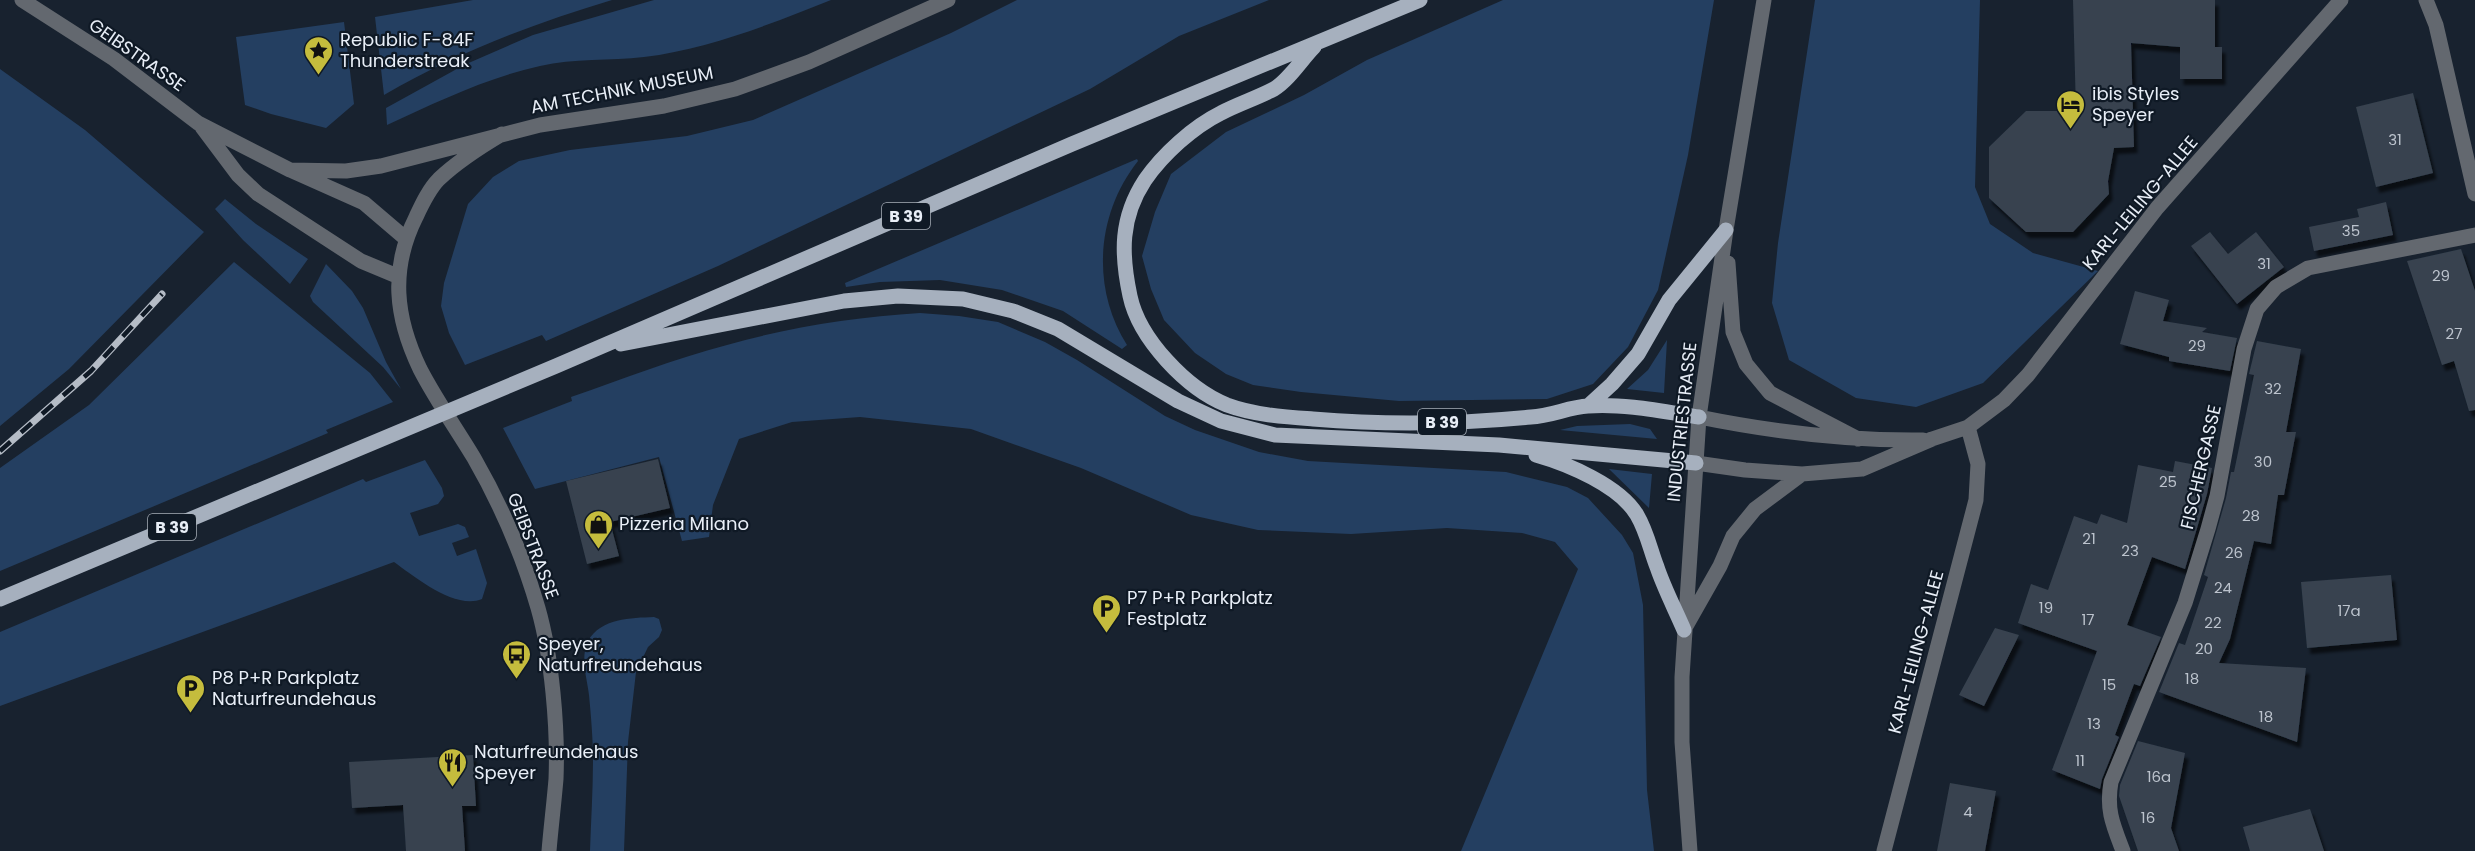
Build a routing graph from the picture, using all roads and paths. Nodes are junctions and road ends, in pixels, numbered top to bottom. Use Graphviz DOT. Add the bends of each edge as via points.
graph roads {
  1 [pos="22,0"];
  2 [pos="948,0"];
  3 [pos="1420,0"];
  4 [pos="1764,0"];
  5 [pos="2341,0"];
  6 [pos="2426,0"];
  7 [pos="1318,43"];
  8 [pos="198,123"];
  9 [pos="502,134"];
  10 [pos="290,171"];
  11 [pos="2475,194"];
  12 [pos="1726,230"];
  13 [pos="2475,235"];
  14 [pos="405,238"];
  15 [pos="397,276"];
  16 [pos="592,350"];
  17 [pos="1588,406"];
  18 [pos="1700,417"];
  19 [pos="1968,427"];
  20 [pos="1858,439"];
  21 [pos="1932,439"];
  22 [pos="1499,445"];
  23 [pos="1696,463"];
  24 [pos="1802,474"];
  25 [pos="0,599"];
  26 [pos="1684,630"];
  27 [pos="549,851"];
  28 [pos="1690,851"];
  29 [pos="1884,851"];
  30 [pos="2123,851"];
  1 -- 8 [label="street, GEIBSTRASSE" via="114,59"];
  2 -- 9 [label="street, AM TECHNIK MUSEUM" via="809,62 735,88 664,106"];
  3 -- 7 [label="main road, B 39"];
  4 -- 12 [label="street, INDUSTRIESTRASSE"];
  5 -- 19 [label="street, KARL-LEILING-ALLEE" via="2157,208 2028,375 2004,400"];
  6 -- 11 [label="street" via="2436,26"];
  7 -- 16 [label="main road, B 39"];
  7 -- 17 [label="main road, B 39" via="1276,88 1219,114 1185,138 1145,180 1134,201 1122,254 1125,276 1133,310 1166,361 1226,404 1282,417 1392,423 1464,421 1534,417"];
  8 -- 10 [label="street, GEIBSTRASSE"];
  8 -- 15 [label="street, GEIBSTRASSE" via="238,175 258,194 361,261"];
  9 -- 10 [label="street, AM TECHNIK MUSEUM" via="381,166 346,171"];
  9 -- 14 [label="street, AM TECHNIK MUSEUM" via="438,180"];
  10 -- 14 [label="street, GEIBSTRASSE" via="364,202"];
  12 -- 17 [label="main road" via="1669,300 1638,354"];
  12 -- 18 [label="street, INDUSTRIESTRASSE"];
  12 -- 20 [label="street" via="1732,332 1746,364 1770,393"];
  13 -- 30 [label="street, FISCHERGASSE" via="2307,268 2276,287 2257,309 2244,349 2208,529 2185,603 2110,782 2110,817"];
  14 -- 15 [label="street, GEIBSTRASSE"];
  15 -- 27 [label="street, GEIBSTRASSE" via="404,327 419,367 475,459 507,523 538,610 556,732"];
  16 -- 22 [label="main road" via="844,301 898,296 963,299 1013,311 1058,329 1178,401 1221,420 1275,435"];
  16 -- 25 [label="main road, B 39"];
  17 -- 18 [label="main road, B 39"];
  18 -- 20 [label="street, KARL-LEILING-ALLEE" via="1756,428"];
  18 -- 23 [label="street, INDUSTRIESTRASSE"];
  19 -- 21 [label="street, KARL-LEILING-ALLEE"];
  19 -- 29 [label="street, KARL-LEILING-ALLEE" via="1978,464 1976,500"];
  20 -- 21 [label="street, KARL-LEILING-ALLEE"];
  21 -- 24 [label="street, KARL-LEILING-ALLEE" via="1862,469"];
  22 -- 23 [label="main road"];
  22 -- 26 [label="main road" via="1557,461 1592,477 1624,499 1637,514 1649,540 1656,567"];
  23 -- 24 [label="street, KARL-LEILING-ALLEE"];
  23 -- 26 [label="street, INDUSTRIESTRASSE"];
  24 -- 26 [label="street" via="1755,509 1733,536"];
  26 -- 28 [label="street, INDUSTRIESTRASSE" via="1682,742"];
}
